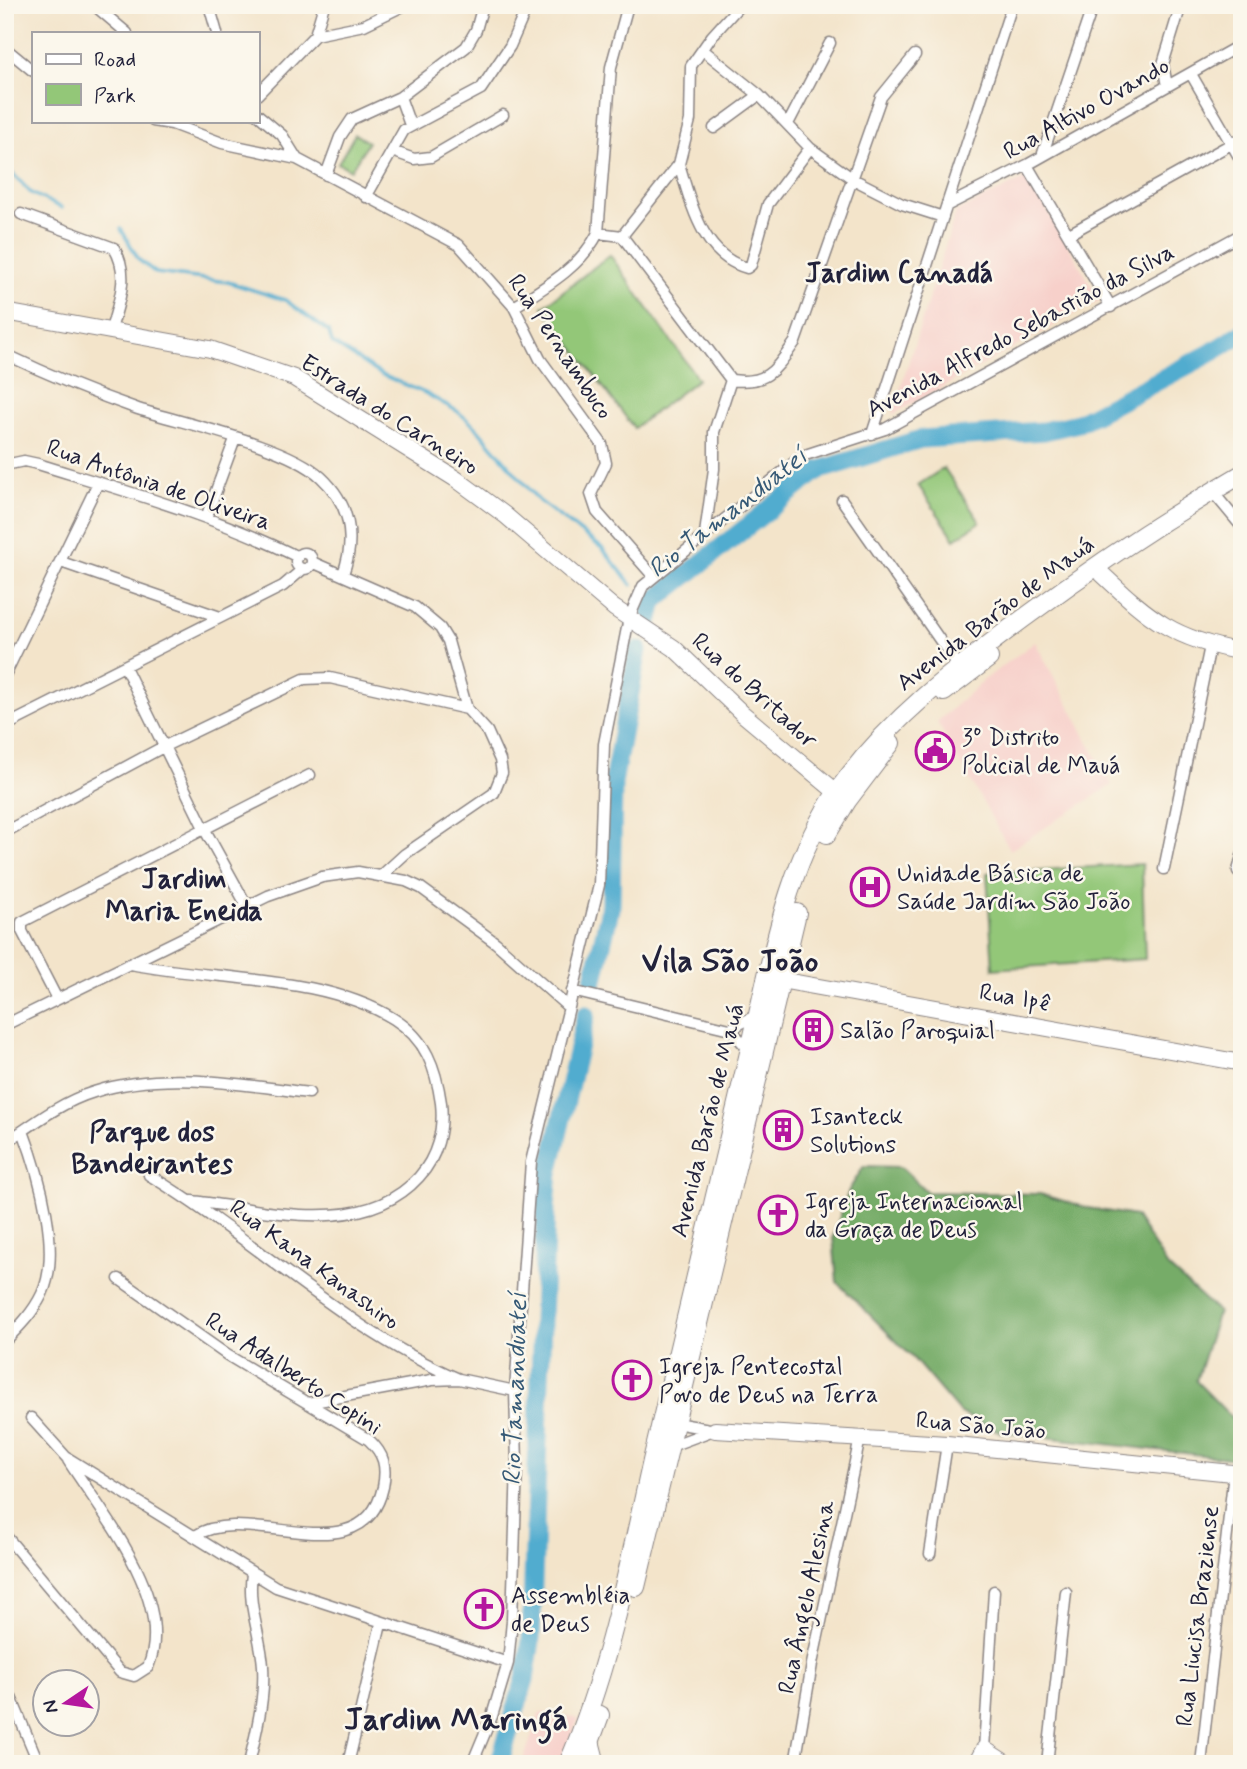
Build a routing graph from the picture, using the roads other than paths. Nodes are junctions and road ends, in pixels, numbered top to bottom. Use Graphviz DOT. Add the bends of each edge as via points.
graph roads {
  1 [pos="94,5"];
  2 [pos="209,5"];
  3 [pos="324,5"];
  4 [pos="405,5"];
  5 [pos="483,5"];
  6 [pos="528,5"];
  7 [pos="628,5"];
  8 [pos="740,5"];
  9 [pos="1011,5"];
  10 [pos="1093,5"];
  11 [pos="1181,5"];
  12 [pos="126,32"];
  13 [pos="217,32"];
  14 [pos="315,35"];
  15 [pos="830,43"];
  16 [pos="1242,44"];
  17 [pos="5,48"];
  18 [pos="703,50"];
  19 [pos="915,55"];
  20 [pos="32,70"];
  21 [pos="1191,74"];
  22 [pos="1167,86"];
  23 [pos="259,93"];
  24 [pos="760,95"];
  25 [pos="400,97"];
  26 [pos="503,115"];
  27 [pos="259,116"];
  28 [pos="159,122"];
  29 [pos="789,122"];
  30 [pos="410,125"];
  31 [pos="715,128"];
  32 [pos="1242,138"];
  33 [pos="1231,144"];
  34 [pos="810,148"];
  35 [pos="392,151"];
  36 [pos="1043,153"];
  37 [pos="297,159"];
  38 [pos="1242,162"];
  39 [pos="679,163"];
  40 [pos="1027,164"];
  41 [pos="326,174"];
  42 [pos="853,178"];
  43 [pos="366,197"];
  44 [pos="948,205"];
  45 [pos="21,214"];
  46 [pos="943,217"];
  47 [pos="598,233"];
  48 [pos="1069,234"];
  49 [pos="1242,234"];
  50 [pos="622,236"];
  51 [pos="514,307"];
  52 [pos="1111,307"];
  53 [pos="5,312"];
  54 [pos="110,333"];
  55 [pos="5,354"];
  56 [pos="731,380"];
  57 [pos="872,434"];
  58 [pos="234,439"];
  59 [pos="5,465"];
  60 [pos="1242,474"];
  61 [pos="98,483"];
  62 [pos="1242,484"];
  63 [pos="1214,495"];
  64 [pos="842,500"];
  65 [pos="206,518"];
  66 [pos="1242,527"];
  67 [pos="705,534"];
  68 [pos="61,562"];
  69 [pos="308,566"];
  70 [pos="1099,571"];
  71 [pos="343,574"];
  72 [pos="654,577"];
  73 [pos="220,617"];
  74 [pos="629,618"];
  75 [pos="1210,646"];
  76 [pos="1242,652"];
  77 [pos="958,666"];
  78 [pos="125,667"];
  79 [pos="5,675"];
  80 [pos="467,709"];
  81 [pos="5,726"];
  82 [pos="163,747"];
  83 [pos="310,775"];
  84 [pos="842,797"];
  85 [pos="205,830"];
  86 [pos="5,832"];
  87 [pos="1242,856"];
  88 [pos="1164,869"];
  89 [pos="1238,872"];
  90 [pos="382,875"];
  91 [pos="247,906"];
  92 [pos="780,927"];
  93 [pos="131,964"];
  94 [pos="780,980"];
  95 [pos="572,991"];
  96 [pos="57,999"];
  97 [pos="568,1007"];
  98 [pos="757,1015"];
  99 [pos="5,1026"];
  100 [pos="730,1029"];
  101 [pos="750,1050"];
  102 [pos="1242,1063"];
  103 [pos="758,1074"];
  104 [pos="309,1093"];
  105 [pos="23,1131"];
  106 [pos="5,1143"];
  107 [pos="149,1175"];
  108 [pos="192,1201"];
  109 [pos="119,1279"];
  110 [pos="5,1341"];
  111 [pos="459,1379"];
  112 [pos="515,1391"];
  113 [pos="308,1403"];
  114 [pos="31,1418"];
  115 [pos="669,1422"];
  116 [pos="715,1430"];
  117 [pos="860,1438"];
  118 [pos="947,1444"];
  119 [pos="671,1446"];
  120 [pos="66,1457"];
  121 [pos="1238,1473"];
  122 [pos="5,1535"];
  123 [pos="195,1536"];
  124 [pos="930,1554"];
  125 [pos="253,1574"];
  126 [pos="994,1591"];
  127 [pos="1066,1592"];
  128 [pos="381,1624"];
  129 [pos="508,1663"];
  130 [pos="5,1683"];
  131 [pos="591,1741"];
  132 [pos="980,1757"];
  133 [pos="38,1764"];
  134 [pos="250,1764"];
  135 [pos="348,1764"];
  136 [pos="472,1764"];
  137 [pos="568,1764"];
  138 [pos="582,1764"];
  139 [pos="597,1764"];
  140 [pos="795,1764"];
  141 [pos="1007,1764"];
  142 [pos="1047,1764"];
  143 [pos="1201,1764"];
  1 -- 12 [label="street"];
  2 -- 13 [label="street"];
  3 -- 14 [label="street"];
  4 -- 14 [label="street" via="364,25"];
  5 -- 25 [label="street" via="477,30 466,47"];
  6 -- 30 [label="street" via="510,46 481,89"];
  7 -- 47 [label="street" via="611,66"];
  8 -- 18 [label="street"];
  9 -- 44 [label="street"];
  10 -- 36 [label="street"];
  11 -- 22 [label="street" via="1163,64"];
  14 -- 23 [label="street"];
  15 -- 29 [label="street"];
  16 -- 21 [label="street, Rua Altivo Ovando"];
  17 -- 20 [label="street"];
  18 -- 24 [label="street"];
  18 -- 39 [label="street" via="691,66 690,120"];
  19 -- 42 [label="street" via="881,97"];
  21 -- 22 [label="street, Rua Altivo Ovando"];
  21 -- 33 [label="street"];
  22 -- 36 [label="street, Rua Altivo Ovando"];
  24 -- 29 [label="street"];
  24 -- 31 [label="street"];
  25 -- 30 [label="street"];
  25 -- 41 [label="street" via="352,119"];
  26 -- 35 [label="street" via="431,157 414,159"];
  27 -- 37 [label="street" via="282,135"];
  28 -- 37 [label="street, Rua Pernambuco" via="222,143"];
  29 -- 34 [label="street"];
  30 -- 35 [label="street"];
  32 -- 33 [label="street"];
  33 -- 38 [label="street"];
  33 -- 48 [label="street"];
  34 -- 39 [label="street" via="768,204 747,268 720,252 705,236"];
  34 -- 42 [label="street"];
  35 -- 43 [label="street"];
  36 -- 40 [label="street, Rua Altivo Ovando"];
  37 -- 41 [label="street, Rua Pernambuco"];
  39 -- 50 [label="street"];
  40 -- 44 [label="street, Rua Altivo Ovando"];
  40 -- 48 [label="street"];
  41 -- 43 [label="street, Rua Pernambuco"];
  42 -- 46 [label="street" via="902,204"];
  42 -- 56 [label="street" via="794,342 761,380"];
  43 -- 51 [label="street, Rua Pernambuco" via="459,245"];
  44 -- 46 [label="street"];
  45 -- 54 [label="street" via="114,248 124,283"];
  46 -- 57 [label="street"];
  47 -- 50 [label="street"];
  47 -- 51 [label="street" via="559,277"];
  48 -- 52 [label="street"];
  49 -- 52 [label="street, Avenida Alfredo Sebastião da Silva"];
  50 -- 56 [label="street"];
  51 -- 72 [label="street, Rua Pernambuco" via="540,359 607,455 590,494 597,512"];
  52 -- 57 [label="street, Avenida Alfredo Sebastião da Silva"];
  53 -- 54 [label="street, Estrada do Carneiro"];
  54 -- 74 [label="street, Estrada do Carneiro" via="210,349 294,378 456,479"];
  55 -- 58 [label="street" via="65,383"];
  56 -- 67 [label="street" via="714,432"];
  57 -- 67 [label="street, Avenida Alfredo Sebastião da Silva" via="802,456"];
  58 -- 65 [label="street"];
  58 -- 71 [label="street" via="294,460 320,476 334,492 350,528 352,545"];
  59 -- 61 [label="street, Rua Antônia de Oliveira" via="24,461"];
  60 -- 63 [label="main road, Avenida Barão de Mauá"];
  61 -- 65 [label="street, Rua Antônia de Oliveira"];
  61 -- 68 [label="street"];
  62 -- 63 [label="main road, Avenida Barão de Mauá"];
  63 -- 66 [label="street"];
  63 -- 70 [label="main road, Avenida Barão de Mauá" via="1144,533"];
  64 -- 77 [label="street"];
  65 -- 69 [label="street, Rua Antônia de Oliveira" via="259,538 298,557 297,564"];
  67 -- 72 [label="street, Avenida Alfredo Sebastião da Silva"];
  68 -- 73 [label="street"];
  68 -- 79 [label="street"];
  69 -- 71 [label="street"];
  69 -- 73 [label="street" via="284,586"];
  70 -- 75 [label="street" via="1168,630"];
  70 -- 77 [label="main road, Avenida Barão de Mauá"];
  70 -- 84 [label="main road, Avenida Barão de Mauá" via="924,709"];
  71 -- 80 [label="street" via="415,607 440,628"];
  72 -- 74 [label="street, Avenida Alfredo Sebastião da Silva" via="643,586"];
  73 -- 78 [label="street"];
  74 -- 84 [label="street, Rua do Britador" via="674,648 743,714"];
  74 -- 95 [label="street, Avenida Alfredo Sebastião da Silva" via="604,744 599,886"];
  75 -- 76 [label="street"];
  75 -- 88 [label="street"];
  77 -- 84 [label="main road, Avenida Barão de Mauá" via="895,721"];
  78 -- 81 [label="street"];
  78 -- 82 [label="street"];
  80 -- 82 [label="street" via="314,678 293,682"];
  80 -- 90 [label="street" via="487,731 500,760 502,773 495,793"];
  82 -- 85 [label="street"];
  82 -- 86 [label="street"];
  83 -- 85 [label="street"];
  84 -- 92 [label="main road, Avenida Barão de Mauá" via="800,868"];
  84 -- 94 [label="main road, Avenida Barão de Mauá" via="802,895"];
  85 -- 91 [label="street"];
  85 -- 96 [label="street" via="20,924"];
  87 -- 89 [label="street"];
  90 -- 91 [label="street" via="358,872 322,877"];
  90 -- 97 [label="street" via="406,881 438,899"];
  91 -- 93 [label="street"];
  92 -- 94 [label="main road"];
  92 -- 98 [label="main road, Avenida Barão de Mauá"];
  93 -- 96 [label="street"];
  93 -- 108 [label="street" via="351,999 394,1019 421,1041 438,1082 442,1111 435,1153 411,1186 384,1204 362,1212 304,1214"];
  94 -- 102 [label="street, Rua Ipê"];
  94 -- 103 [label="main road, Avenida Barão de Mauá"];
  95 -- 97 [label="street, Avenida Alfredo Sebastião da Silva"];
  95 -- 100 [label="street"];
  96 -- 99 [label="street"];
  97 -- 112 [label="street, Avenida Alfredo Sebastião da Silva" via="531,1162"];
  98 -- 100 [label="street"];
  98 -- 101 [label="main road, Avenida Barão de Mauá"];
  100 -- 101 [label="street"];
  101 -- 103 [label="street"];
  101 -- 115 [label="main road, Avenida Barão de Mauá"];
  103 -- 115 [label="main road, Avenida Barão de Mauá"];
  104 -- 105 [label="street" via="176,1080 134,1083 71,1101"];
  105 -- 106 [label="street"];
  105 -- 110 [label="street" via="34,1158 49,1240 49,1268 43,1293 27,1320"];
  107 -- 108 [label="street, Rua Kana Kanashiro"];
  108 -- 111 [label="street, Rua Kana Kanashiro" via="381,1340"];
  109 -- 113 [label="street, Rua Adalberto Copini" via="206,1341"];
  111 -- 112 [label="street"];
  111 -- 113 [label="street" via="416,1382"];
  112 -- 129 [label="street, Avenida Alfredo Sebastião da Silva" via="517,1464"];
  113 -- 123 [label="street, Rua Adalberto Copini" via="369,1440 384,1458 383,1486 371,1517 344,1531 225,1525"];
  114 -- 120 [label="street"];
  115 -- 116 [label="street, Rua São João"];
  115 -- 119 [label="main road, Avenida Barão de Mauá"];
  115 -- 137 [label="main road, Avenida Barão de Mauá" via="605,1662"];
  116 -- 117 [label="street, Rua São João"];
  116 -- 119 [label="street, Rua São João"];
  117 -- 118 [label="street, Rua São João"];
  117 -- 140 [label="street, Rua Ângelo Alesina"];
  118 -- 121 [label="street, Rua São João"];
  118 -- 124 [label="street"];
  119 -- 131 [label="main road, Avenida Barão de Mauá" via="620,1653"];
  120 -- 122 [label="street" via="133,1560 152,1616 155,1646 148,1667 134,1676 120,1672"];
  120 -- 123 [label="street"];
  121 -- 143 [label="street, Rua Liucisa Braziense"];
  123 -- 125 [label="street"];
  125 -- 128 [label="street" via="276,1587"];
  125 -- 134 [label="street" via="251,1594 263,1669 262,1704"];
  126 -- 132 [label="street"];
  127 -- 142 [label="street"];
  128 -- 129 [label="street"];
  128 -- 135 [label="street"];
  129 -- 136 [label="street, Avenida Alfredo Sebastião da Silva"];
  130 -- 133 [label="street"];
  131 -- 138 [label="main road, Avenida Barão de Mauá"];
  131 -- 139 [label="street"];
  132 -- 141 [label="street"];
}
